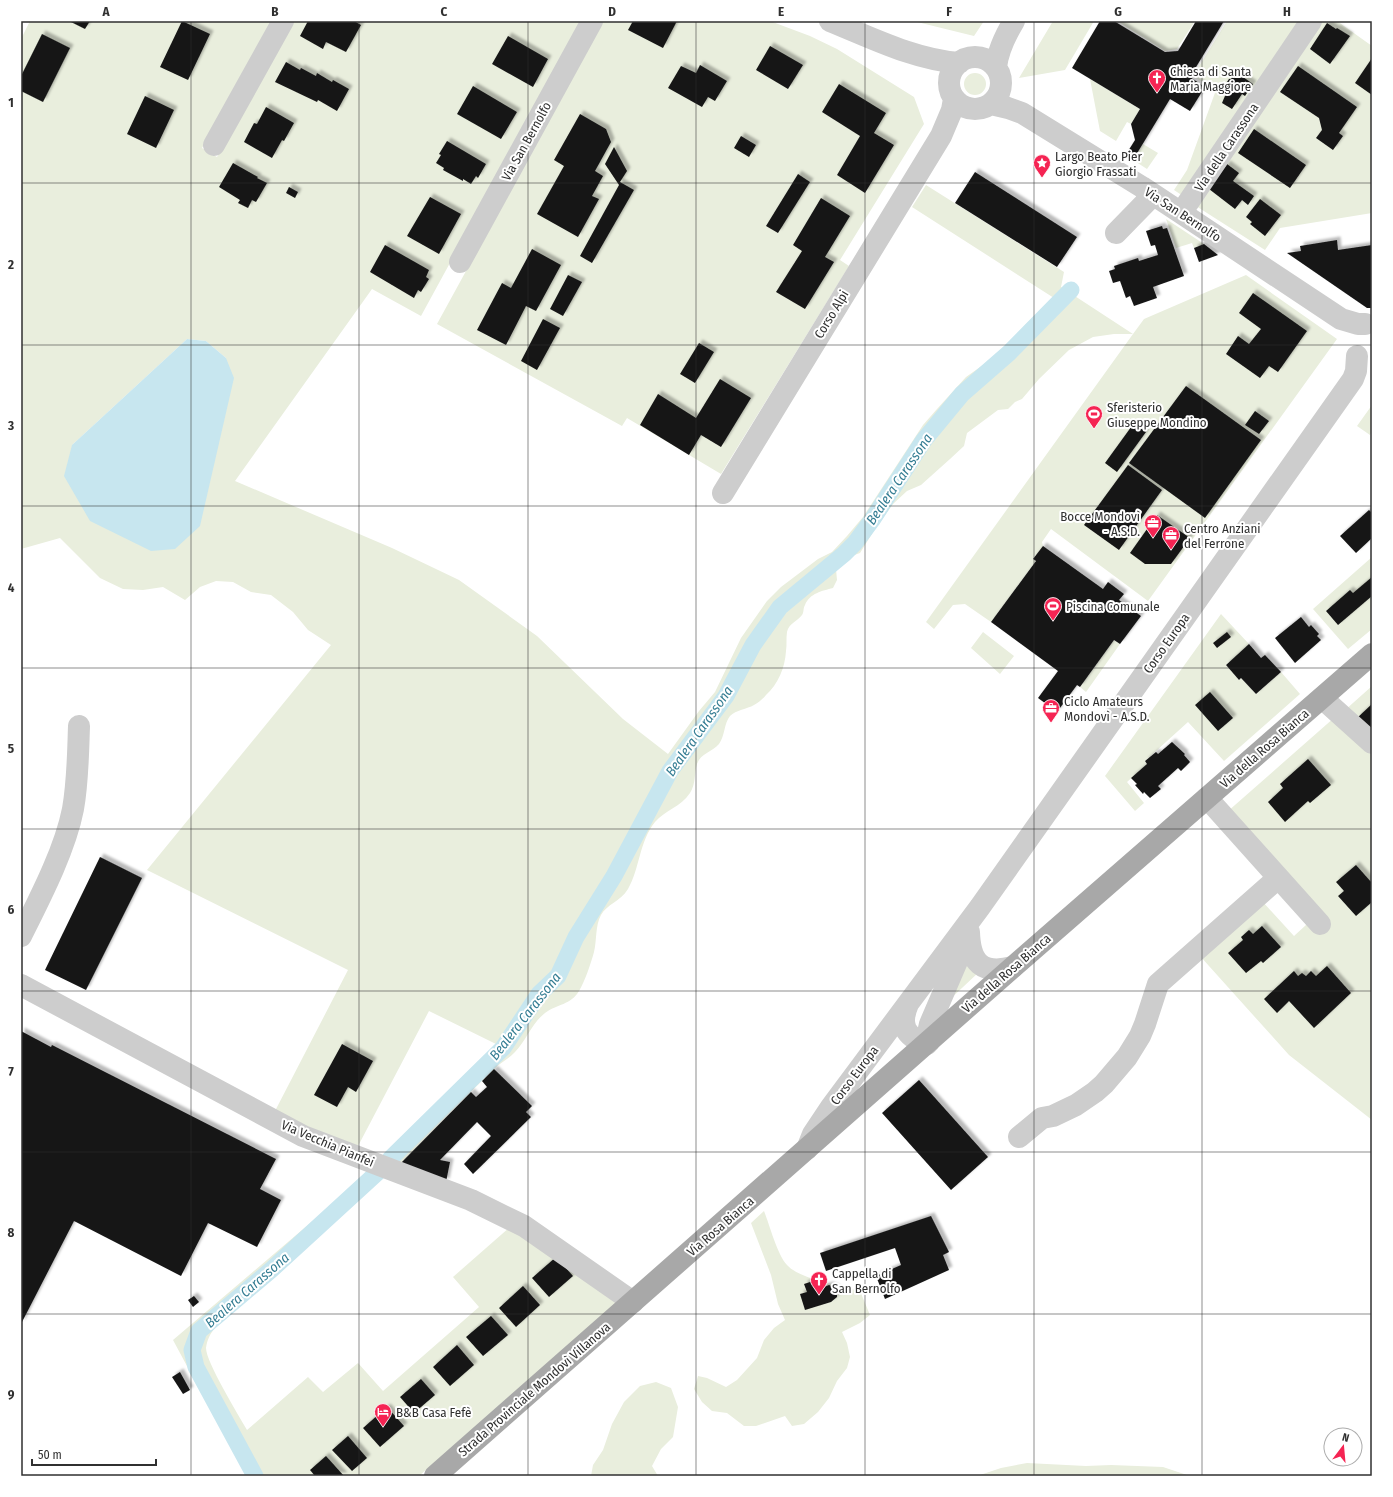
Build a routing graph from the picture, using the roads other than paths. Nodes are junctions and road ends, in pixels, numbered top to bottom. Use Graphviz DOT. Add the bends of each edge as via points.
graph roads {
  1 [pos="283,21"];
  2 [pos="592,21"];
  3 [pos="830,21"];
  4 [pos="1311,21"];
  5 [pos="1013,24"];
  6 [pos="975,83"];
  7 [pos="214,145"];
  8 [pos="1152,195"];
  9 [pos="1181,213"];
  10 [pos="1116,233"];
  11 [pos="460,262"];
  12 [pos="1366,346"];
  13 [pos="723,493"];
  14 [pos="1372,654"];
  15 [pos="1322,698"];
  16 [pos="79,726"];
  17 [pos="1372,743"];
  18 [pos="1207,798"];
  19 [pos="1278,878"];
  20 [pos="980,907"];
  21 [pos="1320,924"];
  22 [pos="969,932"];
  23 [pos="21,936"];
  24 [pos="1013,967"];
  25 [pos="21,985"];
  26 [pos="908,1004"];
  27 [pos="928,1043"];
  28 [pos="1019,1137"];
  29 [pos="807,1149"];
  30 [pos="633,1302"];
  31 [pos="435,1476"];
  1 -- 7 [label="street"];
  2 -- 11 [label="street, Via San Bernolfo"];
  3 -- 6 [label="street" via="912,54 936,60"];
  4 -- 9 [label="street, Via della Carassona"];
  5 -- 6 [label="street" via="997,58"];
  6 -- 8 [label="street, Via San Bernolfo" via="1011,102 1022,114"];
  6 -- 13 [label="street, Corso Alpi" via="955,120 941,136"];
  8 -- 9 [label="street, Via San Bernolfo"];
  8 -- 10 [label="street"];
  9 -- 12 [label="street, Via San Bernolfo" via="1341,319 1358,324"];
  12 -- 20 [label="street, Corso Europa" via="1366,370 1353,379"];
  14 -- 15 [label="main road, Via della Rosa Bianca"];
  15 -- 17 [label="street"];
  15 -- 18 [label="main road, Via della Rosa Bianca"];
  16 -- 23 [label="street" via="73,810 63,843"];
  18 -- 19 [label="street"];
  18 -- 24 [label="main road, Via della Rosa Bianca"];
  19 -- 21 [label="street"];
  19 -- 28 [label="street" via="1158,984 1140,1036 1127,1057 1104,1084 1076,1105 1053,1116 1042,1118"];
  20 -- 22 [label="street, Corso Europa"];
  20 -- 26 [label="street, Corso Europa"];
  22 -- 24 [label="street" via="970,947 974,958 980,964 996,970"];
  22 -- 27 [label="street, Corso Europa" via="930,1024"];
  24 -- 27 [label="main road, Via della Rosa Bianca"];
  25 -- 30 [label="street, Via Vecchia Pianfei" via="303,1136 498,1212 524,1226"];
  26 -- 27 [label="street, Corso Europa" via="903,1018 907,1031 911,1037"];
  26 -- 29 [label="street, Corso Europa" via="821,1121"];
  27 -- 29 [label="main road, Via della Rosa Bianca"];
  29 -- 30 [label="main road, Via Rosa Bianca"];
  30 -- 31 [label="main road, Strada Provinciale Mondovì Villanova"];
}
